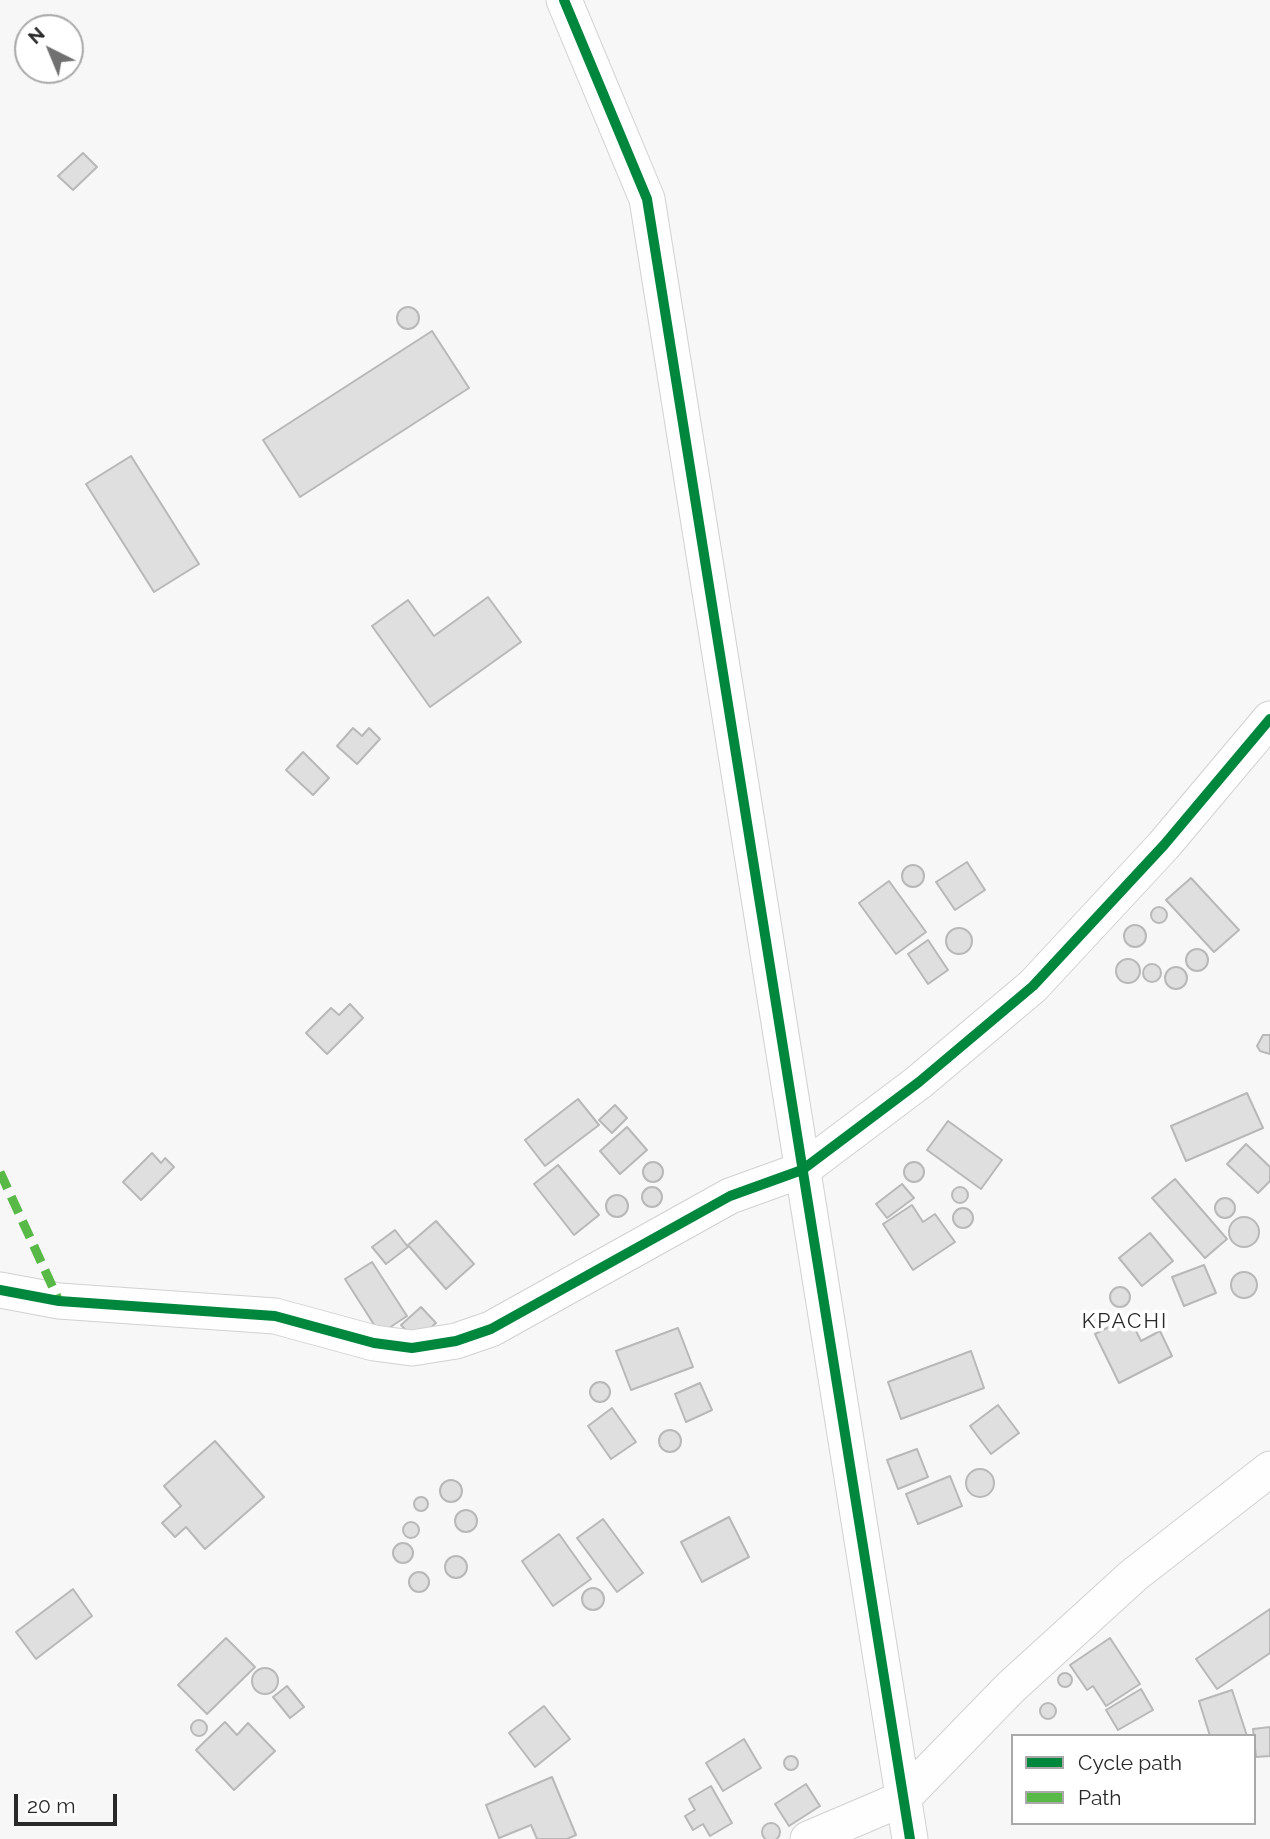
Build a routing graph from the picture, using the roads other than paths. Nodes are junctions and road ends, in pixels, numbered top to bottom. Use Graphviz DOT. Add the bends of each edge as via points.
graph roads {
  1 [pos="564,0"];
  2 [pos="1270,719"];
  3 [pos="802,1170"];
  4 [pos="0,1290"];
  5 [pos="1270,1469"];
  6 [pos="902,1799"];
  7 [pos="808,1839"];
  8 [pos="909,1839"];
  1 -- 3 [label="street" via="647,199"];
  2 -- 3 [label="street" via="1164,845 1033,986 919,1082"];
  3 -- 4 [label="street" via="730,1196 491,1329 412,1348 374,1343 275,1316 59,1301"];
  3 -- 6 [label="street"];
  5 -- 6 [label="street" via="1134,1575 1011,1687"];
  6 -- 7 [label="street"];
  6 -- 8 [label="street"];
}
